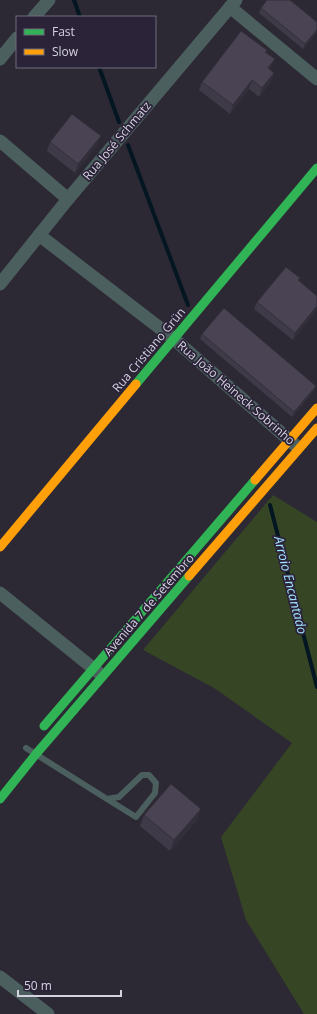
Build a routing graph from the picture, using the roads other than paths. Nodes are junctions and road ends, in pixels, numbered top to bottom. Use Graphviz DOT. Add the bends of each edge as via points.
graph roads {
  1 [pos="49,0"];
  2 [pos="233,4"];
  3 [pos="35,16"];
  4 [pos="16,39"];
  5 [pos="0,59"];
  6 [pos="317,79"];
  7 [pos="0,141"];
  8 [pos="317,168"];
  9 [pos="68,199"];
  10 [pos="39,235"];
  11 [pos="0,284"];
  12 [pos="174,339"];
  13 [pos="317,408"];
  14 [pos="317,428"];
  15 [pos="295,445"];
  16 [pos="0,547"];
  17 [pos="0,592"];
  18 [pos="99,672"];
  19 [pos="40,731"];
  20 [pos="26,748"];
  21 [pos="36,754"];
  22 [pos="0,799"];
  23 [pos="107,799"];
  24 [pos="0,977"];
  25 [pos="48,1014"];
  1 -- 3 [label="street"];
  2 -- 6 [label="street"];
  2 -- 9 [label="street, Rua José Schmatz"];
  4 -- 5 [label="street"];
  7 -- 9 [label="street"];
  8 -- 12 [label="main road, Rua Cristiano Grün"];
  9 -- 10 [label="street, Rua José Schmatz"];
  10 -- 11 [label="street, Rua José Schmatz"];
  10 -- 12 [label="street, Rua João Heineck Sobrinho"];
  12 -- 15 [label="street, Rua João Heineck Sobrinho"];
  12 -- 16 [label="main road, Rua Cristiano Grün"];
  13 -- 15 [label="main road, Avenida 7 de Setembro"];
  14 -- 15 [label="main road, Avenida 7 de Setembro"];
  15 -- 18 [label="main road, Avenida 7 de Setembro"];
  15 -- 18 [label="main road, Avenida 7 de Setembro"];
  17 -- 18 [label="street"];
  18 -- 19 [label="main road, Avenida 7 de Setembro"];
  18 -- 21 [label="main road, Avenida 7 de Setembro"];
  20 -- 21 [label="lane"];
  21 -- 22 [label="main road, Avenida 7 de Setembro"];
  21 -- 23 [label="lane"];
  23 -- 23 [label="lane" via="118,797 142,775 148,775 156,784 155,793 136,817"];
  24 -- 25 [label="street"];
}
